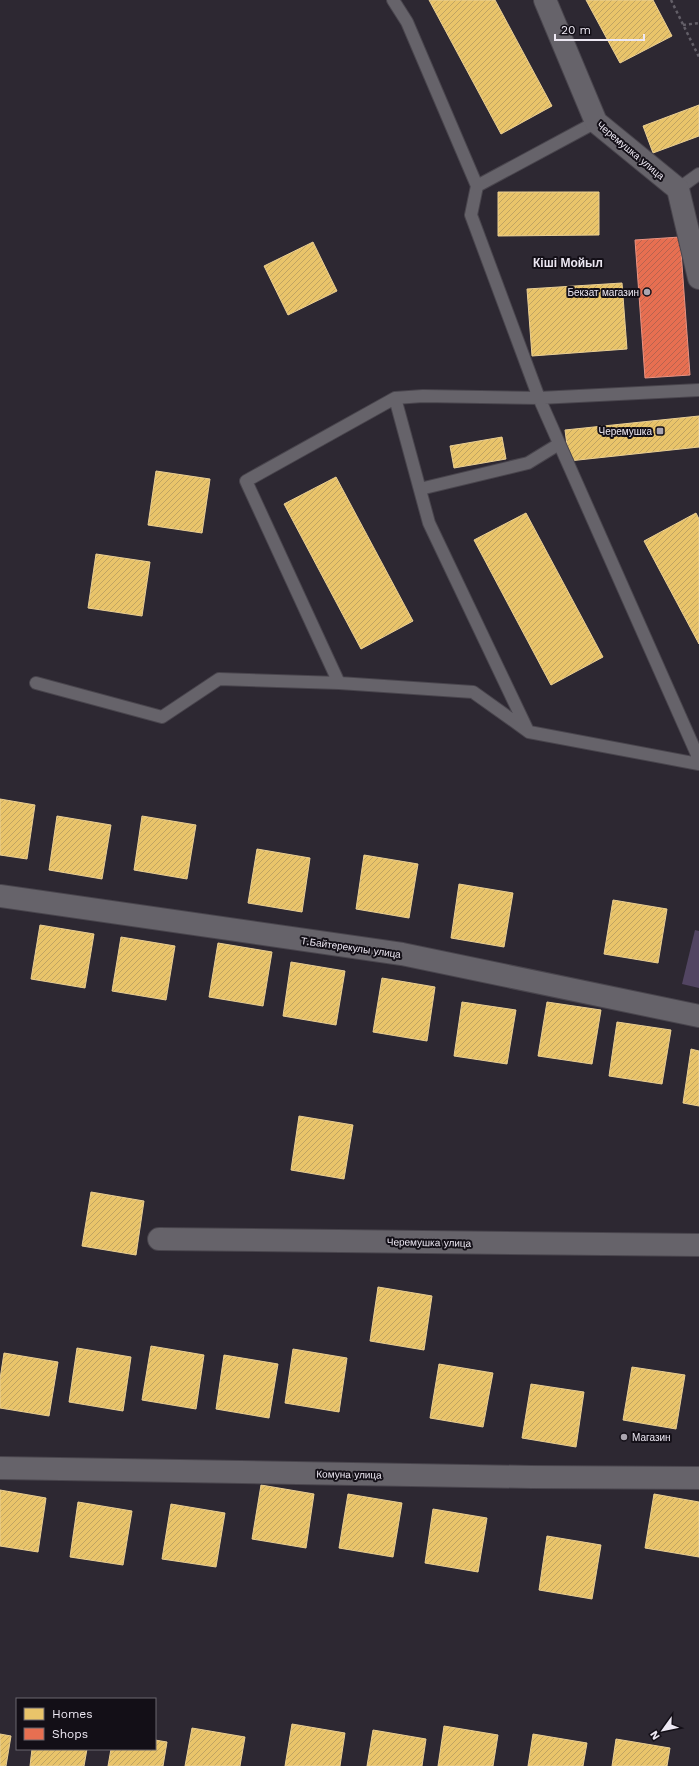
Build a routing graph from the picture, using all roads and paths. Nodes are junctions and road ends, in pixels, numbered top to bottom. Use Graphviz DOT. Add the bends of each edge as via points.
graph roads {
  1 [pos="393,0"];
  2 [pos="545,0"];
  3 [pos="671,0"];
  4 [pos="699,23"];
  5 [pos="683,25"];
  6 [pos="699,57"];
  7 [pos="596,122"];
  8 [pos="699,174"];
  9 [pos="477,186"];
  10 [pos="678,189"];
  11 [pos="699,278"];
  12 [pos="699,390"];
  13 [pos="395,398"];
  14 [pos="539,398"];
  15 [pos="559,444"];
  16 [pos="420,489"];
  17 [pos="339,682"];
  18 [pos="36,683"];
  19 [pos="529,732"];
  20 [pos="699,759"];
  21 [pos="699,764"];
  22 [pos="0,896"];
  23 [pos="699,1016"];
  24 [pos="159,1239"];
  25 [pos="699,1245"];
  26 [pos="0,1468"];
  27 [pos="699,1478"];
  1 -- 9 [label="lane" via="407,22"];
  2 -- 7 [label="street, Черемушка улица"];
  3 -- 5 [label="path"];
  4 -- 5 [label="path"];
  5 -- 6 [label="path"];
  7 -- 9 [label="lane"];
  7 -- 10 [label="street, Черемушка улица"];
  8 -- 10 [label="lane"];
  9 -- 14 [label="lane" via="471,215"];
  10 -- 11 [label="street"];
  12 -- 14 [label="lane"];
  13 -- 14 [label="lane"];
  13 -- 16 [label="lane"];
  13 -- 17 [label="lane" via="246,481"];
  14 -- 15 [label="lane"];
  15 -- 16 [label="lane" via="528,463"];
  15 -- 20 [label="lane"];
  16 -- 19 [label="lane" via="429,523"];
  17 -- 18 [label="lane" via="219,679 162,717"];
  17 -- 19 [label="lane" via="473,692"];
  19 -- 21 [label="lane"];
  22 -- 23 [label="street, Т.Байтерекулы улица" via="402,954"];
  24 -- 25 [label="street, Черемушка улица"];
  26 -- 27 [label="street, Комуна улица"];
}
